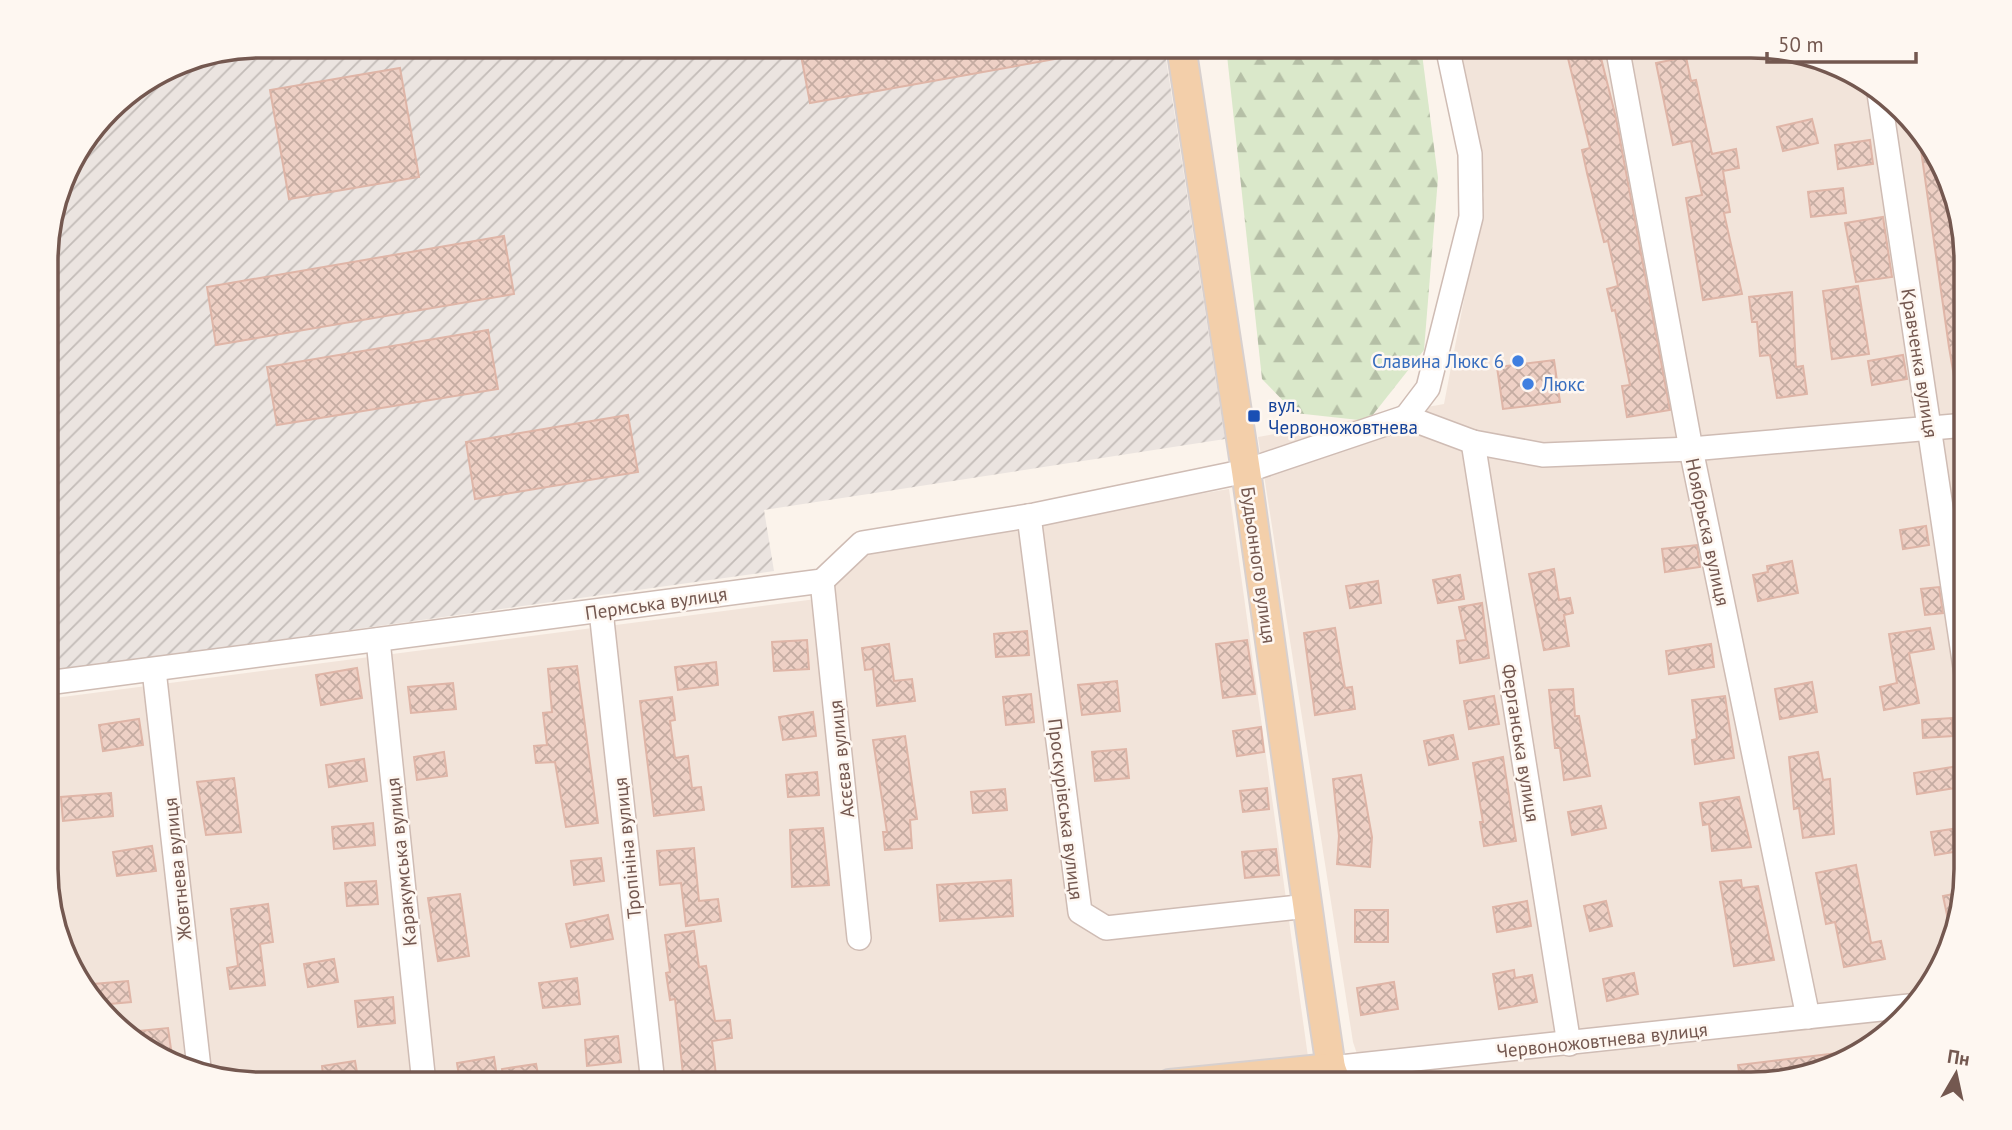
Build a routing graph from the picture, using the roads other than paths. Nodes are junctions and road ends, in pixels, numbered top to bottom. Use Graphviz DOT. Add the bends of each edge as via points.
graph roads {
  1 [pos="1183,58"];
  2 [pos="1450,58"];
  3 [pos="1619,58"];
  4 [pos="1881,105"];
  5 [pos="1406,417"];
  6 [pos="1954,426"];
  7 [pos="1931,429"];
  8 [pos="1473,442"];
  9 [pos="1692,449"];
  10 [pos="1246,471"];
  11 [pos="1029,516"];
  12 [pos="822,581"];
  13 [pos="1954,590"];
  14 [pos="601,611"];
  15 [pos="377,640"];
  16 [pos="154,670"];
  17 [pos="58,682"];
  18 [pos="1308,906"];
  19 [pos="859,938"];
  20 [pos="1900,1007"];
  21 [pos="1808,1017"];
  22 [pos="1569,1044"];
  23 [pos="198,1062"];
  24 [pos="423,1072"];
  25 [pos="652,1072"];
  26 [pos="1333,1072"];
  27 [pos="1363,1072"];
  1 -- 10 [label="main road, Будьонного вулиця"];
  2 -- 5 [label="street" via="1470,154 1471,217 1428,388"];
  3 -- 9 [label="street, Ноябрьска вулиця"];
  4 -- 7 [label="street, Кравченка вулиця"];
  5 -- 8 [label="street"];
  5 -- 10 [label="street"];
  6 -- 7 [label="street"];
  7 -- 9 [label="street"];
  7 -- 13 [label="street, Кравченка вулиця"];
  8 -- 9 [label="street" via="1543,455"];
  8 -- 22 [label="street, Ферганська вулиця"];
  9 -- 21 [label="street, Ноябрьска вулиця"];
  10 -- 11 [label="street"];
  10 -- 18 [label="main road, Будьонного вулиця"];
  11 -- 12 [label="street" via="862,543"];
  11 -- 18 [label="street, Проскурівська вулиця" via="1080,912 1106,928"];
  12 -- 14 [label="street, Пермська вулиця"];
  12 -- 19 [label="street, Асєєва вулиця"];
  14 -- 15 [label="street, Пермська вулиця"];
  14 -- 25 [label="street, Тропініна вулиця"];
  15 -- 16 [label="street, Пермська вулиця"];
  15 -- 24 [label="street, Каракумська вулиця"];
  16 -- 17 [label="street, Пермська вулиця"];
  16 -- 23 [label="street, Жовтнева вулиця"];
  18 -- 26 [label="main road, Будьонного вулиця"];
  20 -- 21 [label="street, Червоножовтнева вулиця"];
  21 -- 22 [label="street, Червоножовтнева вулиця"];
  22 -- 27 [label="street, Червоножовтнева вулиця"];
}
